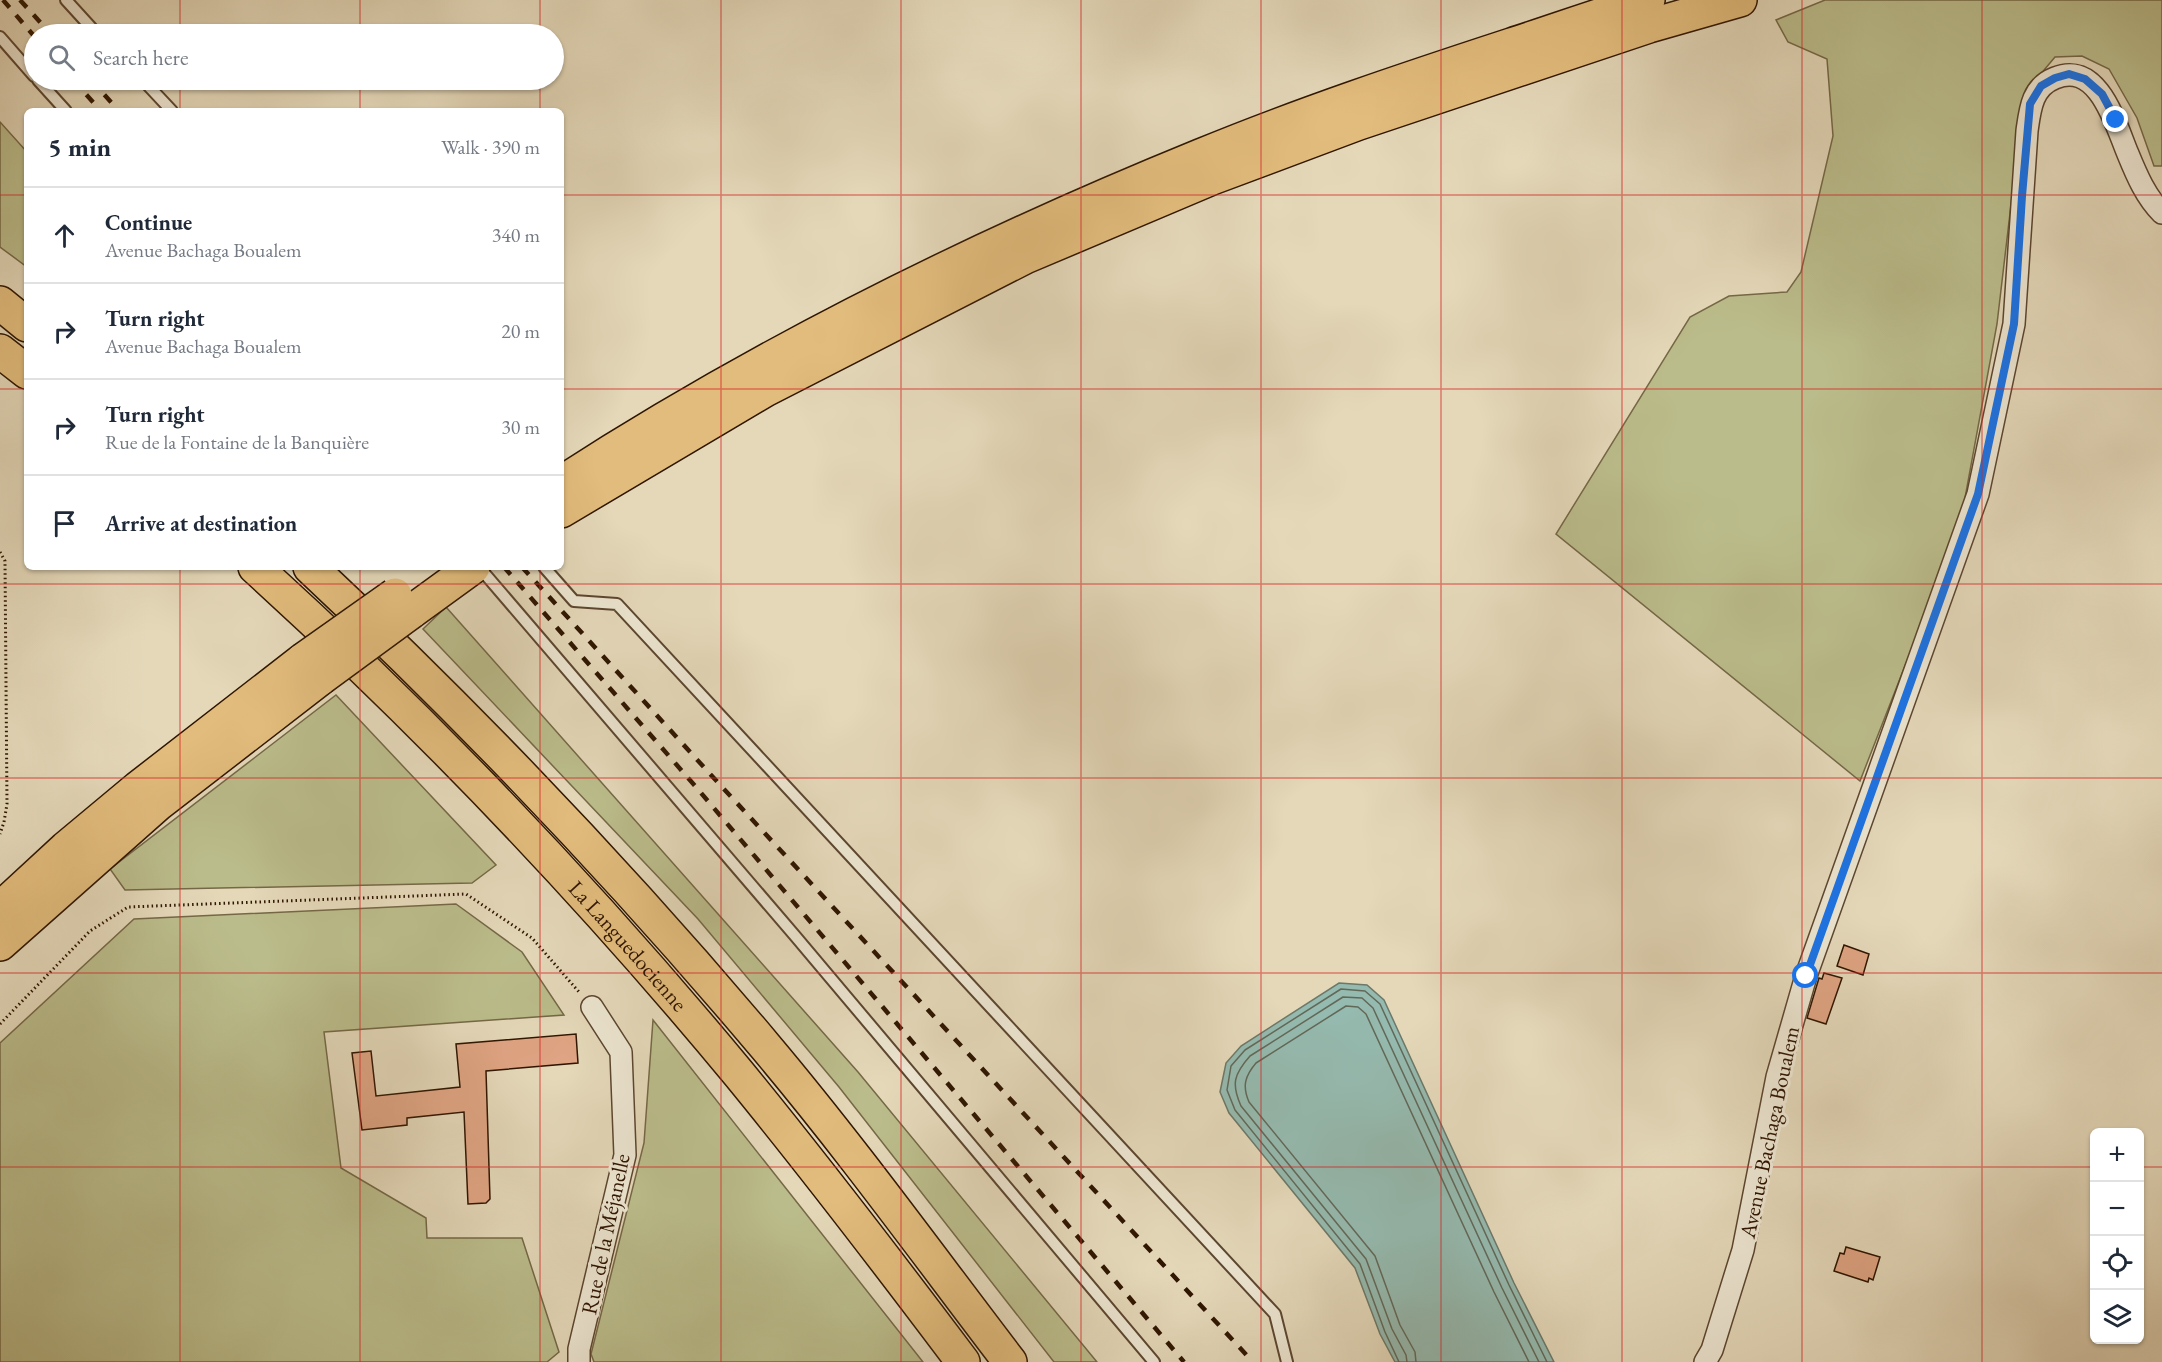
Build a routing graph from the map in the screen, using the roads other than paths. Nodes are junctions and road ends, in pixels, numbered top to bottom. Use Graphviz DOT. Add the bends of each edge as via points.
graph roads {
  1 [pos="66,0"];
  2 [pos="1648,0"];
  3 [pos="1740,0"];
  4 [pos="88,24"];
  5 [pos="0,37"];
  6 [pos="24,65"];
  7 [pos="47,90"];
  8 [pos="152,90"];
  9 [pos="63,108"];
  10 [pos="169,108"];
  11 [pos="2162,213"];
  12 [pos="0,303"];
  13 [pos="24,322"];
  14 [pos="0,351"];
  15 [pos="24,370"];
  16 [pos="564,481"];
  17 [pos="564,509"];
  18 [pos="258,570"];
  19 [pos="313,570"];
  20 [pos="432,570"];
  21 [pos="467,570"];
  22 [pos="482,570"];
  23 [pos="547,570"];
  24 [pos="403,604"];
  25 [pos="312,669"];
  26 [pos="0,909"];
  27 [pos="0,944"];
  28 [pos="592,1007"];
  29 [pos="579,1362"];
  30 [pos="963,1362"];
  31 [pos="1010,1362"];
  32 [pos="1154,1362"];
  33 [pos="1287,1362"];
  34 [pos="1705,1362"];
  1 -- 4 [label="lane"];
  2 -- 16 [label="highway" via="1334,105 1201,156 1010,239 893,293 747,372"];
  3 -- 17 [label="highway" via="1649,26 1359,123 1212,178 1025,257 765,390"];
  5 -- 6 [label="lane"];
  7 -- 9 [label="lane"];
  8 -- 10 [label="lane"];
  11 -- 34 [label="street, Avenue Bachaga Boualem" via="2151,202 2102,94 2085,79 2069,74 2041,86 2030,104 2014,324 1978,494 1806,976 1777,1077 1743,1250"];
  12 -- 13 [label="highway"];
  14 -- 15 [label="highway"];
  18 -- 30 [label="highway, La Languedocienne" via="448,752 596,909 767,1109"];
  19 -- 31 [label="highway, La Languedocienne" via="490,742 699,969 832,1130"];
  20 -- 24 [label="highway"];
  21 -- 24 [label="highway"];
  22 -- 32 [label="lane"];
  23 -- 33 [label="lane" via="574,601 617,604 1275,1314"];
  24 -- 25 [label="highway, bridge"];
  25 -- 26 [label="highway" via="138,788"];
  25 -- 27 [label="highway"];
  28 -- 29 [label="street, Rue de la Méjanelle" via="621,1052 625,1155"];
}
